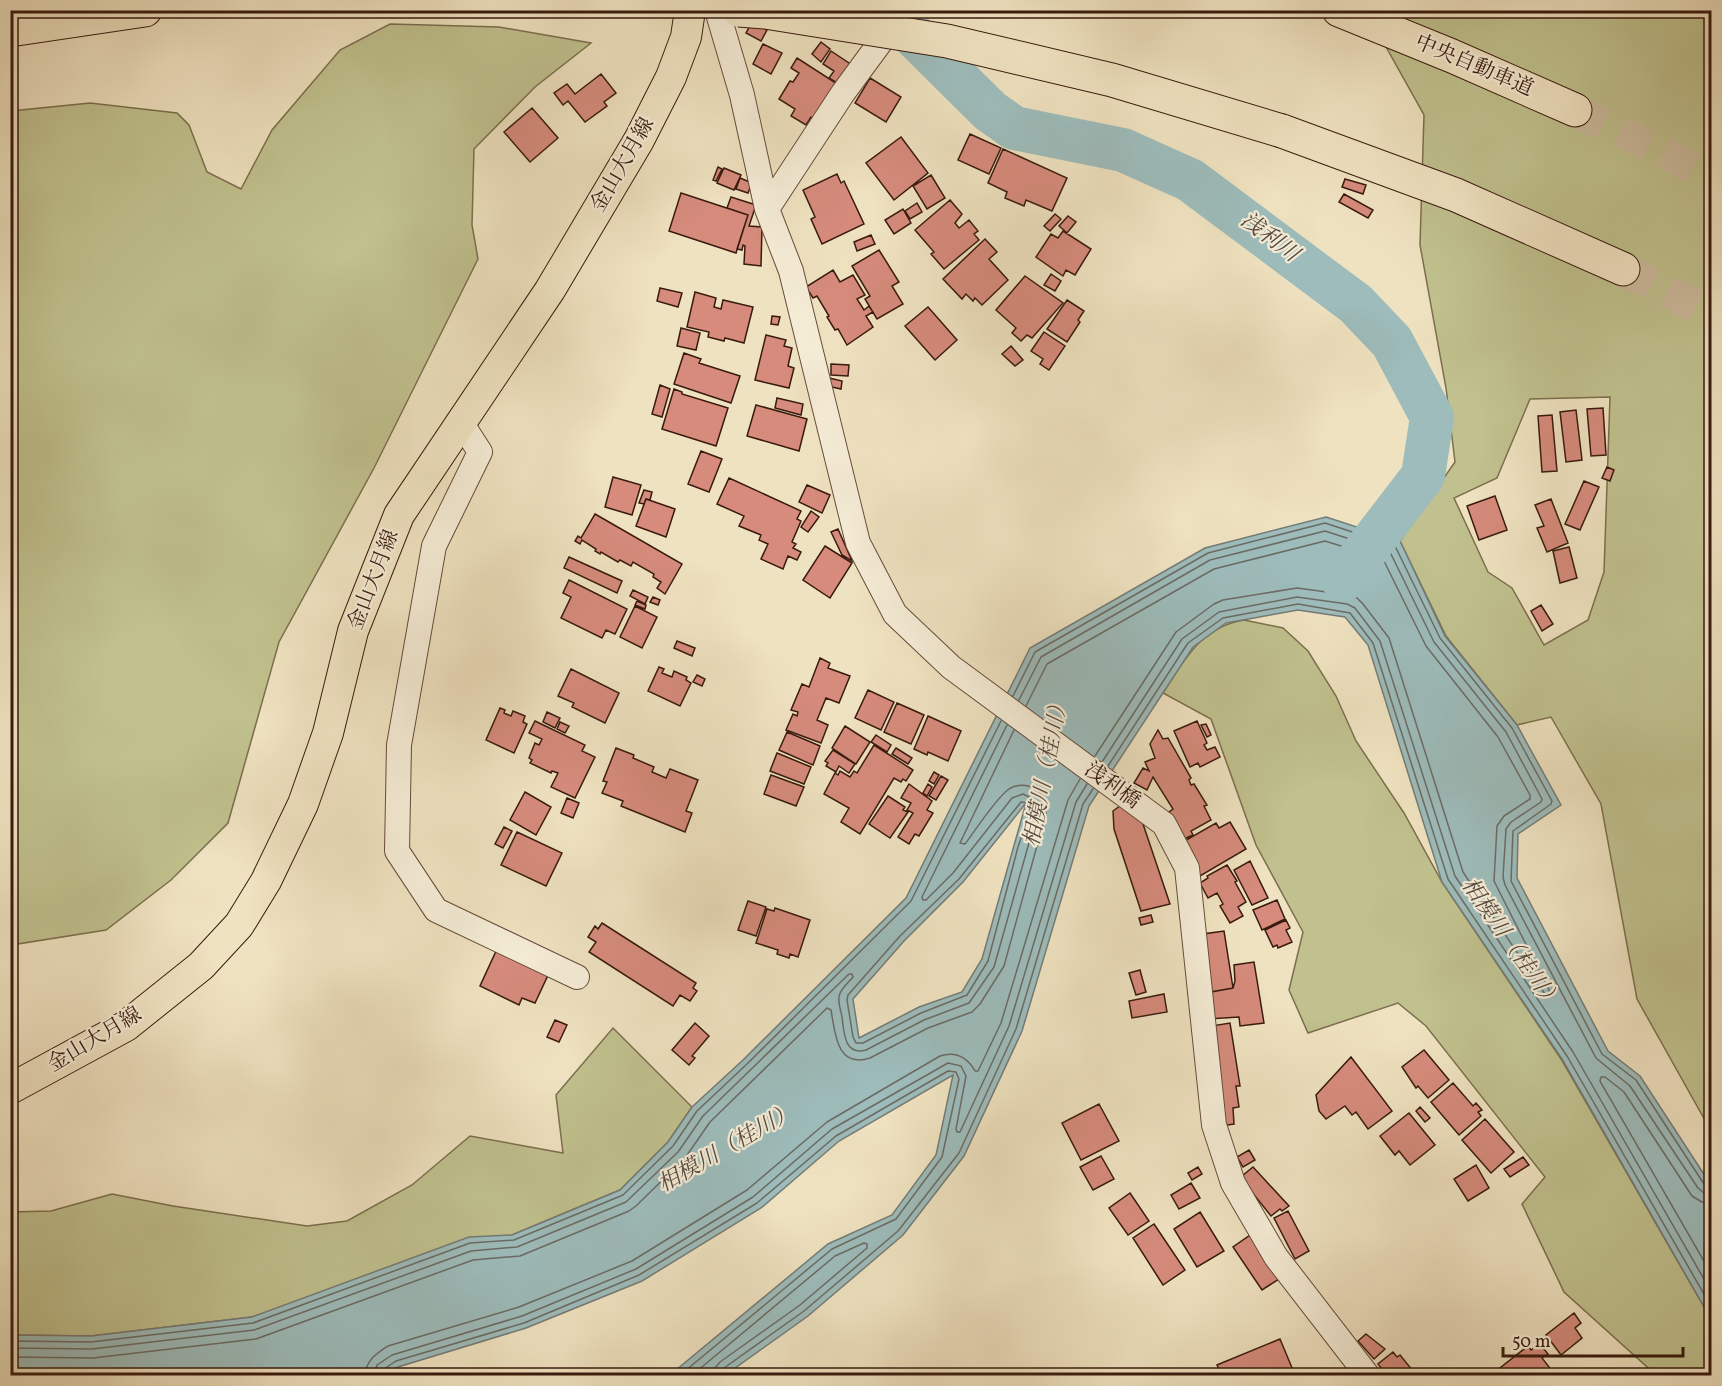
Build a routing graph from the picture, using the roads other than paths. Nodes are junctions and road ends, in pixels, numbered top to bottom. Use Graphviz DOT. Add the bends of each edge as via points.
graph roads {
  1 [pos="145,10"];
  2 [pos="690,10"];
  3 [pos="717,10"];
  4 [pos="739,10"];
  5 [pos="904,10"];
  6 [pos="1339,10"];
  7 [pos="10,30"];
  8 [pos="1575,110"];
  9 [pos="767,209"];
  10 [pos="1623,269"];
  11 [pos="462,424"];
  12 [pos="577,977"];
  13 [pos="10,1089"];
  14 [pos="1368,1376"];
  1 -- 7 [label="highway"];
  2 -- 11 [label="main road, 金山大月線" via="686,37 675,67 639,140 550,290"];
  3 -- 9 [label="street, 浅利橋" via="742,95"];
  4 -- 10 [label="highway, bridge" via="946,41 1112,80 1282,131 1456,195"];
  5 -- 9 [label="street" via="843,93"];
  6 -- 8 [label="highway, 中央自動車道"];
  9 -- 14 [label="street, 浅利橋" via="791,271 858,543 895,614 959,672 1164,824 1187,868 1214,1125 1233,1183 1276,1257"];
  11 -- 12 [label="street" via="480,452 434,546 399,745 397,851 436,910"];
  11 -- 13 [label="main road, 金山大月線" via="399,515 352,631 328,733 303,804 266,881 239,926 201,966 126,1026"];
}
